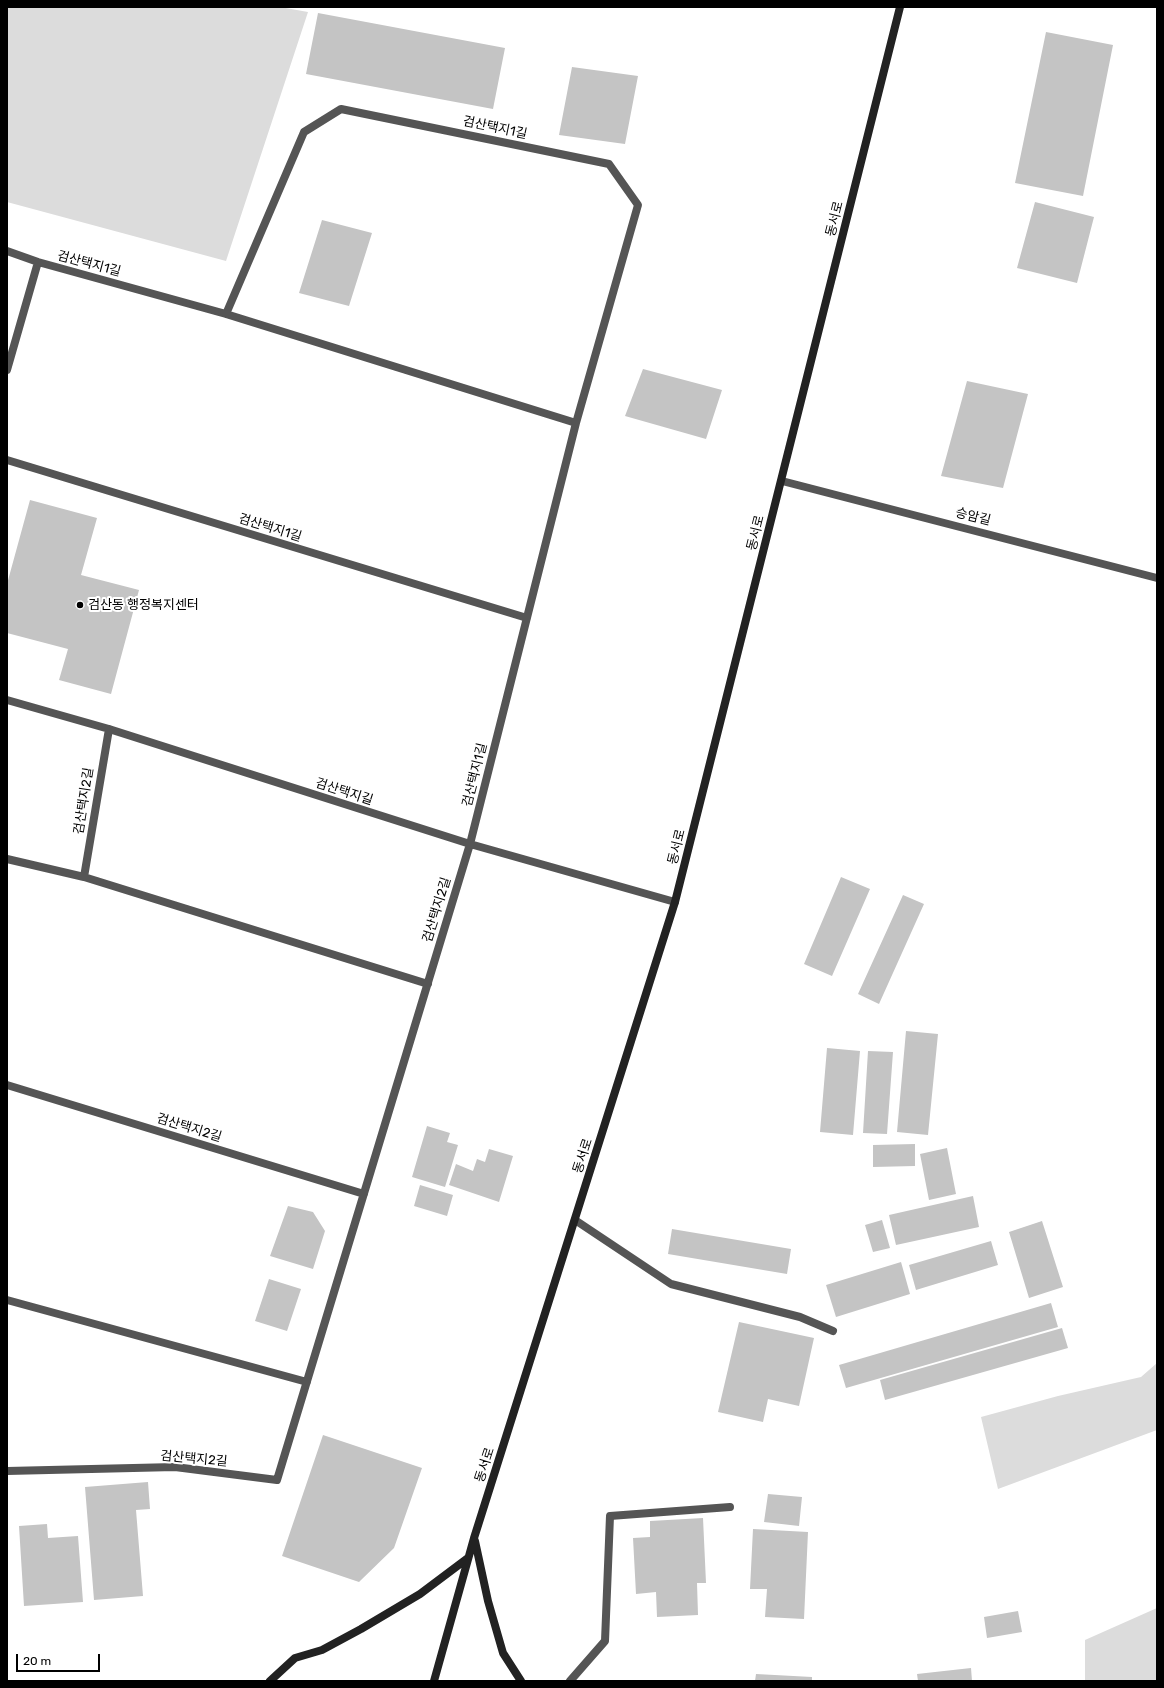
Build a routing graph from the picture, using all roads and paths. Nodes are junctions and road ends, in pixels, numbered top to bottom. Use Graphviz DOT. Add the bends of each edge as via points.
graph roads {
  1 [pos="900,7"];
  2 [pos="7,251"];
  3 [pos="38,262"];
  4 [pos="226,314"];
  5 [pos="7,370"];
  6 [pos="576,424"];
  7 [pos="7,460"];
  8 [pos="782,481"];
  9 [pos="1157,578"];
  10 [pos="527,618"];
  11 [pos="7,700"];
  12 [pos="109,729"];
  13 [pos="470,844"];
  14 [pos="7,859"];
  15 [pos="84,877"];
  16 [pos="675,902"];
  17 [pos="428,984"];
  18 [pos="7,1085"];
  19 [pos="364,1194"];
  20 [pos="575,1220"];
  21 [pos="7,1300"];
  22 [pos="833,1331"];
  23 [pos="307,1382"];
  24 [pos="7,1470"];
  25 [pos="730,1506"];
  26 [pos="474,1538"];
  27 [pos="468,1558"];
  28 [pos="270,1681"];
  29 [pos="434,1681"];
  30 [pos="521,1681"];
  31 [pos="570,1681"];
  1 -- 8 [label="main road, 동서로"];
  2 -- 3 [label="street, 검산택지1길"];
  3 -- 4 [label="street, 검산택지1길"];
  3 -- 5 [label="street, 검산택지1길"];
  4 -- 6 [label="street, 검산택지1길"];
  4 -- 6 [label="street, 검산택지1길" via="304,132 341,108 610,164 638,205"];
  6 -- 10 [label="street, 검산택지1길"];
  7 -- 10 [label="street, 검산택지1길"];
  8 -- 9 [label="street, 승암길"];
  8 -- 16 [label="main road, 동서로"];
  10 -- 13 [label="street, 검산택지1길"];
  11 -- 12 [label="street, 검산택지길"];
  12 -- 13 [label="street, 검산택지길"];
  12 -- 15 [label="street, 검산택지2길"];
  13 -- 16 [label="street, 검산택지길"];
  13 -- 17 [label="street, 검산택지2길"];
  14 -- 15 [label="street"];
  15 -- 17 [label="street"];
  16 -- 20 [label="main road, 동서로"];
  17 -- 19 [label="street, 검산택지2길"];
  18 -- 19 [label="street, 검산택지2길"];
  19 -- 23 [label="street, 검산택지2길"];
  20 -- 22 [label="street" via="671,1284 800,1317"];
  20 -- 26 [label="main road, 동서로"];
  21 -- 23 [label="street"];
  23 -- 24 [label="street, 검산택지2길" via="277,1480 175,1467"];
  25 -- 31 [label="street" via="610,1516 606,1641"];
  26 -- 27 [label="main road, 동서로"];
  26 -- 30 [label="main road" via="503,1653"];
  27 -- 28 [label="main road" via="420,1594 361,1629 322,1650 295,1658"];
  27 -- 29 [label="main road, 동서로"];
}
